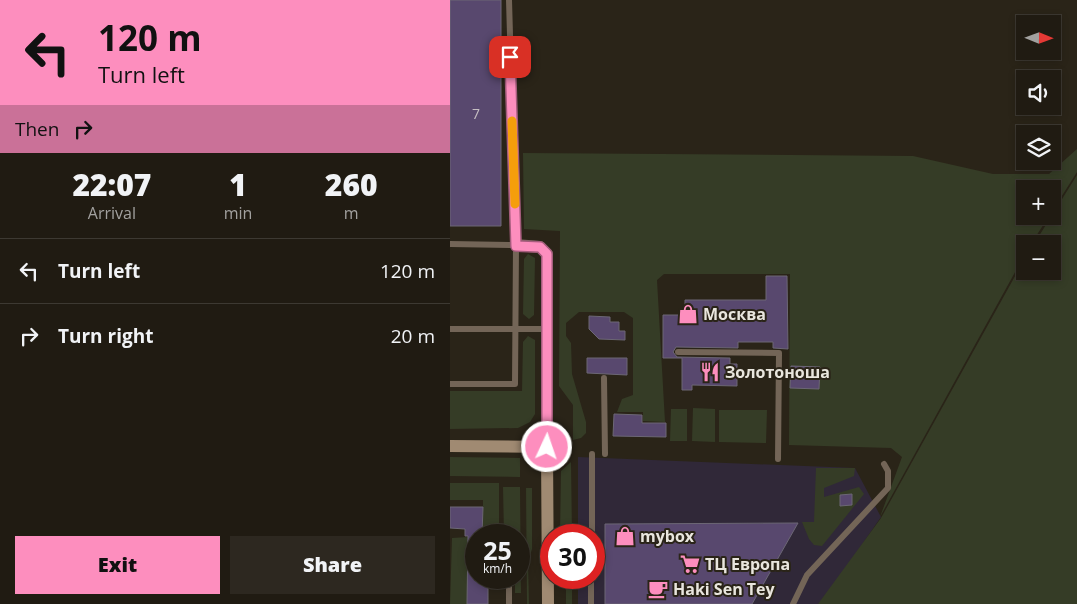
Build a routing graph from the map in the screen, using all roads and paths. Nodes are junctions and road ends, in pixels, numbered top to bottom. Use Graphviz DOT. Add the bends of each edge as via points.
graph roads {
  1 [pos="509,0"];
  2 [pos="450,244"];
  3 [pos="516,246"];
  4 [pos="516,328"];
  5 [pos="450,329"];
  6 [pos="548,329"];
  7 [pos="678,352"];
  8 [pos="604,378"];
  9 [pos="450,384"];
  10 [pos="450,446"];
  11 [pos="547,447"];
  12 [pos="592,454"];
  13 [pos="605,454"];
  14 [pos="778,458"];
  15 [pos="884,464"];
  16 [pos="592,524"];
  17 [pos="509,589"];
  18 [pos="591,589"];
  19 [pos="509,604"];
  20 [pos="548,604"];
  21 [pos="591,604"];
  22 [pos="793,604"];
  1 -- 3 [label="lane"];
  2 -- 3 [label="lane"];
  3 -- 4 [label="lane"];
  3 -- 6 [label="street" via="540,247 547,254"];
  4 -- 5 [label="lane"];
  4 -- 6 [label="lane"];
  4 -- 9 [label="lane" via="514,384"];
  6 -- 11 [label="street"];
  7 -- 14 [label="lane" via="779,353"];
  8 -- 13 [label="lane"];
  10 -- 11 [label="main road"];
  11 -- 20 [label="main road"];
  12 -- 16 [label="lane"];
  15 -- 22 [label="lane" via="888,471 888,488 807,575"];
  17 -- 19 [label="lane"];
  18 -- 21 [label="lane"];
}
